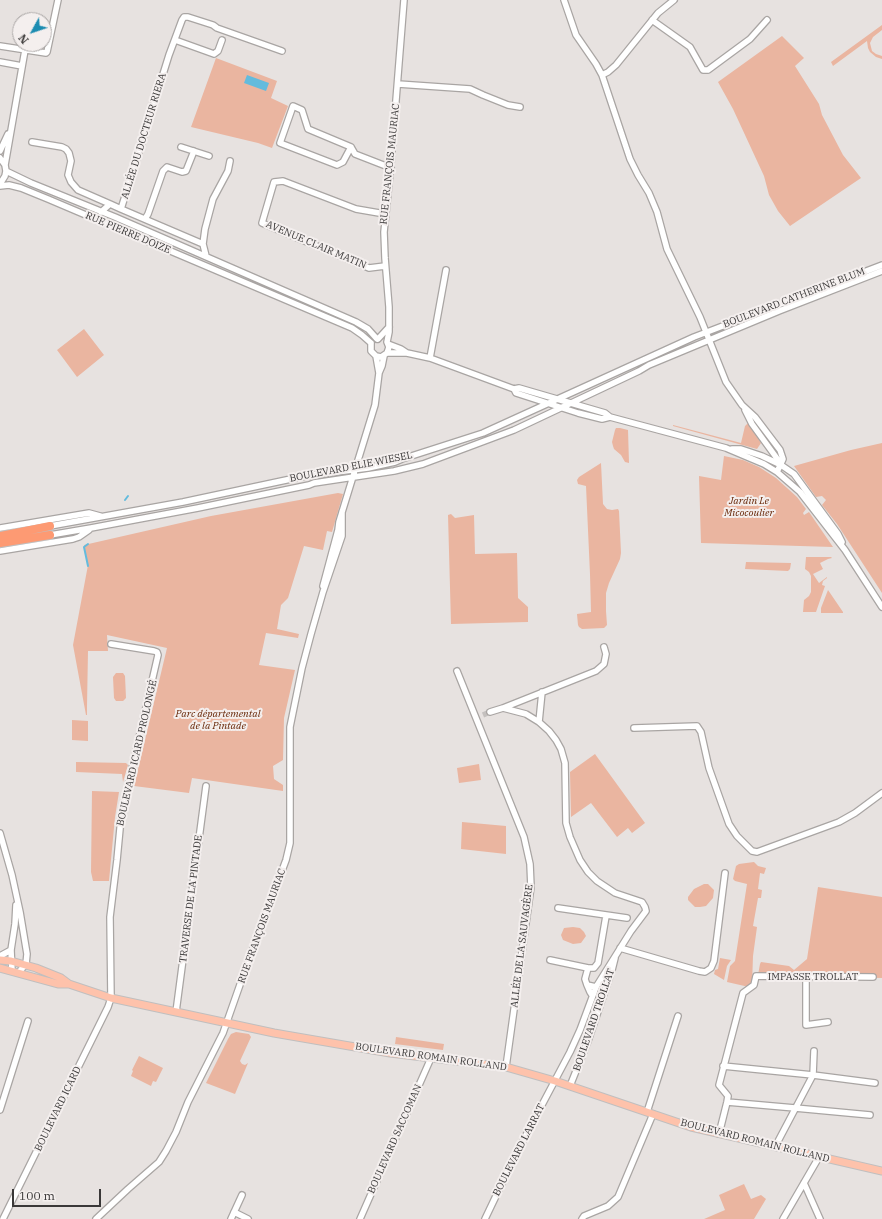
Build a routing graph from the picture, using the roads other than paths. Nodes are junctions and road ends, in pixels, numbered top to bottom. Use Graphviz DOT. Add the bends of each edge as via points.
graph roads {
  1 [pos="58,0"];
  2 [pos="404,0"];
  3 [pos="564,0"];
  4 [pos="674,0"];
  5 [pos="652,20"];
  6 [pos="767,20"];
  7 [pos="52,28"];
  8 [pos="175,40"];
  9 [pos="222,40"];
  10 [pos="0,46"];
  11 [pos="12,48"];
  12 [pos="25,52"];
  13 [pos="282,52"];
  14 [pos="0,62"];
  15 [pos="22,66"];
  16 [pos="602,75"];
  17 [pos="398,84"];
  18 [pos="520,107"];
  19 [pos="11,128"];
  20 [pos="32,142"];
  21 [pos="181,147"];
  22 [pos="351,147"];
  23 [pos="0,151"];
  24 [pos="194,151"];
  25 [pos="209,156"];
  26 [pos="0,158"];
  27 [pos="230,161"];
  28 [pos="5,168"];
  29 [pos="391,168"];
  30 [pos="0,185"];
  31 [pos="110,204"];
  32 [pos="121,210"];
  33 [pos="101,212"];
  34 [pos="386,214"];
  35 [pos="145,220"];
  36 [pos="203,244"];
  37 [pos="206,256"];
  38 [pos="882,265"];
  39 [pos="385,266"];
  40 [pos="446,270"];
  41 [pos="882,271"];
  42 [pos="257,278"];
  43 [pos="254,287"];
  44 [pos="389,327"];
  45 [pos="706,332"];
  46 [pos="377,339"];
  47 [pos="709,339"];
  48 [pos="371,343"];
  49 [pos="387,343"];
  50 [pos="386,354"];
  51 [pos="407,354"];
  52 [pos="376,356"];
  53 [pos="430,358"];
  54 [pos="379,374"];
  55 [pos="514,389"];
  56 [pos="557,399"];
  57 [pos="549,403"];
  58 [pos="571,403"];
  59 [pos="562,408"];
  60 [pos="610,417"];
  61 [pos="726,448"];
  62 [pos="781,465"];
  63 [pos="355,469"];
  64 [pos="777,472"];
  65 [pos="353,477"];
  66 [pos="103,517"];
  67 [pos="0,528"];
  68 [pos="91,528"];
  69 [pos="50,530"];
  70 [pos="0,536"];
  71 [pos="0,543"];
  72 [pos="845,550"];
  73 [pos="0,551"];
  74 [pos="882,607"];
  75 [pos="110,644"];
  76 [pos="604,647"];
  77 [pos="457,671"];
  78 [pos="542,692"];
  79 [pos="502,708"];
  80 [pos="490,712"];
  81 [pos="483,715"];
  82 [pos="476,717"];
  83 [pos="539,722"];
  84 [pos="634,728"];
  85 [pos="206,786"];
  86 [pos="882,793"];
  87 [pos="0,833"];
  88 [pos="725,872"];
  89 [pos="16,900"];
  90 [pos="558,908"];
  91 [pos="606,916"];
  92 [pos="627,918"];
  93 [pos="24,936"];
  94 [pos="13,937"];
  95 [pos="620,948"];
  96 [pos="11,950"];
  97 [pos="615,954"];
  98 [pos="0,956"];
  99 [pos="0,960"];
  100 [pos="550,960"];
  101 [pos="11,961"];
  102 [pos="26,964"];
  103 [pos="0,968"];
  104 [pos="588,968"];
  105 [pos="16,972"];
  106 [pos="806,977"];
  107 [pos="873,977"];
  108 [pos="69,984"];
  109 [pos="587,985"];
  110 [pos="596,987"];
  111 [pos="592,995"];
  112 [pos="111,998"];
  113 [pos="176,1012"];
  114 [pos="678,1016"];
  115 [pos="28,1021"];
  116 [pos="828,1022"];
  117 [pos="226,1023"];
  118 [pos="814,1051"];
  119 [pos="431,1058"];
  120 [pos="723,1066"];
  121 [pos="506,1067"];
  122 [pos="813,1075"];
  123 [pos="555,1081"];
  124 [pos="875,1083"];
  125 [pos="570,1086"];
  126 [pos="727,1102"];
  127 [pos="795,1108"];
  128 [pos="0,1110"];
  129 [pos="650,1113"];
  130 [pos="870,1115"];
  131 [pos="719,1134"];
  132 [pos="775,1146"];
  133 [pos="819,1157"];
  134 [pos="882,1171"];
  135 [pos="804,1183"];
  136 [pos="242,1195"];
  137 [pos="234,1212"];
  138 [pos="3,1219"];
  139 [pos="96,1219"];
  140 [pos="231,1219"];
  141 [pos="248,1219"];
  142 [pos="360,1219"];
  143 [pos="485,1219"];
  144 [pos="582,1219"];
  145 [pos="783,1219"];
  146 [pos="820,1219"];
  1 -- 7 [label="street"];
  2 -- 17 [label="street, RUE FRANÇOIS MAURIAC"];
  3 -- 16 [label="street" via="576,35"];
  4 -- 5 [label="street"];
  5 -- 6 [label="street" via="690,47 703,70 708,70 750,39"];
  5 -- 16 [label="street" via="616,65"];
  8 -- 9 [label="street" via="214,54"];
  8 -- 13 [label="street, ALLÉE DU DOCTEUR RIERA" via="182,20 188,17"];
  8 -- 32 [label="street, ALLÉE DU DOCTEUR RIERA"];
  10 -- 11 [label="street"];
  12 -- 15 [label="street"];
  14 -- 15 [label="street"];
  15 -- 19 [label="street"];
  16 -- 45 [label="street" via="630,159 649,193 667,249"];
  17 -- 18 [label="street" via="470,89"];
  17 -- 29 [label="street, RUE FRANÇOIS MAURIAC"];
  19 -- 23 [label="street"];
  19 -- 28 [label="street"];
  20 -- 31 [label="street" via="66,149 71,159 68,175 71,182 78,190"];
  21 -- 24 [label="street"];
  22 -- 22 [label="street" via="344,162 337,165 280,143 293,106 302,110 308,129"];
  22 -- 29 [label="street" via="355,154"];
  24 -- 25 [label="street"];
  24 -- 35 [label="street" via="186,171 167,167 163,171"];
  26 -- 28 [label="street"];
  27 -- 36 [label="street" via="228,171 214,198"];
  28 -- 30 [label="street" via="5,176"];
  28 -- 33 [label="street, RUE PIERRE DOIZE" via="31,183"];
  29 -- 34 [label="street, RUE FRANÇOIS MAURIAC"];
  30 -- 43 [label="street, RUE PIERRE DOIZE" via="21,188 42,196"];
  31 -- 32 [label="street, ALLÉE DU DOCTEUR RIERA"];
  31 -- 33 [label="street, ALLÉE DU DOCTEUR RIERA"];
  32 -- 35 [label="street"];
  33 -- 37 [label="street, RUE PIERRE DOIZE"];
  34 -- 39 [label="street, RUE FRANÇOIS MAURIAC"];
  34 -- 39 [label="street, AVENUE CLAIR MATIN" via="356,210 283,181 274,182 262,223 369,268"];
  35 -- 36 [label="street"];
  36 -- 37 [label="street"];
  37 -- 42 [label="street, RUE PIERRE DOIZE"];
  38 -- 45 [label="street, BOULEVARD CATHERINE BLUM"];
  39 -- 44 [label="street, RUE FRANÇOIS MAURIAC"];
  40 -- 53 [label="street"];
  41 -- 47 [label="street, BOULEVARD CATHERINE BLUM"];
  42 -- 43 [label="street"];
  42 -- 46 [label="street, RUE PIERRE DOIZE" via="356,322 368,329"];
  43 -- 48 [label="street, RUE PIERRE DOIZE" via="352,328"];
  44 -- 46 [label="street"];
  44 -- 49 [label="street, RUE FRANÇOIS MAURIAC"];
  45 -- 47 [label="street"];
  45 -- 56 [label="street, BOULEVARD ELIE WIESEL"];
  46 -- 48 [label="street"];
  46 -- 49 [label="street"];
  47 -- 58 [label="street, BOULEVARD ELIE WIESEL"];
  47 -- 62 [label="street" via="726,382 780,450 783,459"];
  48 -- 52 [label="street, RUE FRANÇOIS MAURIAC" via="371,351"];
  49 -- 50 [label="street, RUE FRANÇOIS MAURIAC" via="389,347"];
  49 -- 51 [label="street"];
  50 -- 51 [label="street"];
  50 -- 52 [label="street"];
  50 -- 54 [label="street, RUE FRANÇOIS MAURIAC"];
  51 -- 53 [label="street"];
  52 -- 54 [label="street, RUE FRANÇOIS MAURIAC"];
  53 -- 55 [label="street"];
  54 -- 63 [label="street, RUE FRANÇOIS MAURIAC" via="376,398"];
  55 -- 56 [label="street" via="519,388"];
  55 -- 57 [label="street" via="516,393"];
  56 -- 57 [label="street, BOULEVARD ELIE WIESEL"];
  56 -- 58 [label="street"];
  57 -- 59 [label="street"];
  57 -- 63 [label="street, BOULEVARD ELIE WIESEL" via="483,433 395,462"];
  58 -- 59 [label="street, BOULEVARD ELIE WIESEL"];
  58 -- 60 [label="street" via="605,413"];
  59 -- 60 [label="street" via="602,419"];
  59 -- 65 [label="street, BOULEVARD ELIE WIESEL" via="514,430 442,457 394,471"];
  60 -- 61 [label="street"];
  61 -- 62 [label="street" via="762,456"];
  61 -- 64 [label="street"];
  62 -- 64 [label="street"];
  62 -- 72 [label="street" via="794,474 807,491 838,534"];
  63 -- 65 [label="street, RUE FRANÇOIS MAURIAC"];
  63 -- 66 [label="street, BOULEVARD ELIE WIESEL" via="305,476"];
  64 -- 72 [label="street" via="800,492"];
  65 -- 68 [label="street, BOULEVARD ELIE WIESEL"];
  65 -- 117 [label="street, RUE FRANÇOIS MAURIAC" via="323,583 323,592 302,668 290,727 290,843"];
  66 -- 67 [label="street" via="89,513"];
  66 -- 69 [label="street, BOULEVARD ELIE WIESEL"];
  68 -- 69 [label="street, BOULEVARD ELIE WIESEL"];
  68 -- 73 [label="street" via="73,539"];
  69 -- 70 [label="highway, BOULEVARD ELIE WIESEL"];
  69 -- 71 [label="highway, BOULEVARD ELIE WIESEL"];
  72 -- 74 [label="street"];
  75 -- 112 [label="street, BOULEVARD ICARD PROLONGÉ" via="154,651 158,655 121,818 110,916"];
  76 -- 78 [label="street" via="604,664 596,671"];
  77 -- 82 [label="street, ALLÉE DE LA SAUVAGÈRE"];
  78 -- 79 [label="street"];
  78 -- 83 [label="street"];
  79 -- 80 [label="street"];
  79 -- 83 [label="street, BOULEVARD TROLLAT" via="526,714"];
  81 -- 82 [label="street"];
  82 -- 121 [label="street, ALLÉE DE LA SAUVAGÈRE" via="524,837 530,864 531,887"];
  83 -- 95 [label="street, BOULEVARD TROLLAT" via="556,740 563,755 566,823 580,860 597,881 615,893 642,902 645,907 643,917"];
  84 -- 86 [label="street" via="697,726 701,732 708,768 729,824 752,851 757,852 839,822"];
  85 -- 113 [label="street, TRAVERSE DE LA PINTADE"];
  87 -- 89 [label="street"];
  88 -- 95 [label="street" via="711,968 705,972 693,970"];
  89 -- 93 [label="street"];
  89 -- 94 [label="street"];
  90 -- 91 [label="street"];
  91 -- 92 [label="street"];
  91 -- 104 [label="street" via="598,963 594,968"];
  93 -- 94 [label="street"];
  93 -- 102 [label="street"];
  94 -- 96 [label="street"];
  95 -- 97 [label="street, BOULEVARD TROLLAT"];
  96 -- 98 [label="street"];
  96 -- 101 [label="street"];
  97 -- 110 [label="street, BOULEVARD TROLLAT"];
  97 -- 125 [label="street, BOULEVARD TROLLAT" via="588,1041"];
  99 -- 101 [label="main road, BOULEVARD ROMAIN ROLLAND"];
  100 -- 104 [label="street"];
  101 -- 102 [label="main road, BOULEVARD ROMAIN ROLLAND"];
  101 -- 105 [label="street"];
  102 -- 105 [label="street"];
  102 -- 108 [label="main road, BOULEVARD ROMAIN ROLLAND" via="61,978"];
  103 -- 105 [label="main road, BOULEVARD ROMAIN ROLLAND"];
  104 -- 109 [label="street" via="585,979"];
  105 -- 108 [label="main road, BOULEVARD ROMAIN ROLLAND" via="58,984"];
  106 -- 107 [label="street, IMPASSE TROLLAT"];
  106 -- 116 [label="street" via="806,1025"];
  106 -- 120 [label="street, IMPASSE TROLLAT" via="756,976 754,985 744,993"];
  108 -- 112 [label="main road, BOULEVARD ROMAIN ROLLAND"];
  109 -- 110 [label="street"];
  109 -- 111 [label="street"];
  110 -- 111 [label="street, BOULEVARD TROLLAT"];
  111 -- 123 [label="street, BOULEVARD TROLLAT" via="580,1030"];
  112 -- 113 [label="main road, BOULEVARD ROMAIN ROLLAND"];
  112 -- 138 [label="street, BOULEVARD ICARD"];
  113 -- 117 [label="main road, BOULEVARD ROMAIN ROLLAND"];
  114 -- 129 [label="street"];
  115 -- 128 [label="street"];
  117 -- 119 [label="main road, BOULEVARD ROMAIN ROLLAND" via="376,1051"];
  117 -- 139 [label="street, RUE FRANÇOIS MAURIAC" via="163,1157"];
  118 -- 122 [label="street"];
  119 -- 121 [label="main road, BOULEVARD ROMAIN ROLLAND"];
  119 -- 142 [label="street, BOULEVARD SACCOMAN"];
  120 -- 122 [label="street"];
  120 -- 126 [label="street, IMPASSE TROLLAT" via="719,1085 728,1096"];
  121 -- 123 [label="main road, BOULEVARD ROMAIN ROLLAND"];
  122 -- 124 [label="street"];
  122 -- 127 [label="street"];
  123 -- 125 [label="main road, BOULEVARD ROMAIN ROLLAND"];
  123 -- 143 [label="street, BOULEVARD LARRAT"];
  125 -- 129 [label="main road, BOULEVARD ROMAIN ROLLAND"];
  126 -- 127 [label="street"];
  126 -- 131 [label="street"];
  127 -- 130 [label="street"];
  127 -- 132 [label="street"];
  129 -- 131 [label="main road, BOULEVARD ROMAIN ROLLAND"];
  129 -- 144 [label="street" via="618,1197 608,1206"];
  131 -- 132 [label="main road, BOULEVARD ROMAIN ROLLAND"];
  132 -- 133 [label="main road, BOULEVARD ROMAIN ROLLAND"];
  133 -- 134 [label="main road, BOULEVARD ROMAIN ROLLAND"];
  133 -- 135 [label="street"];
  135 -- 145 [label="street"];
  135 -- 146 [label="street"];
  136 -- 137 [label="street"];
  137 -- 140 [label="street"];
  137 -- 141 [label="street"];
}
